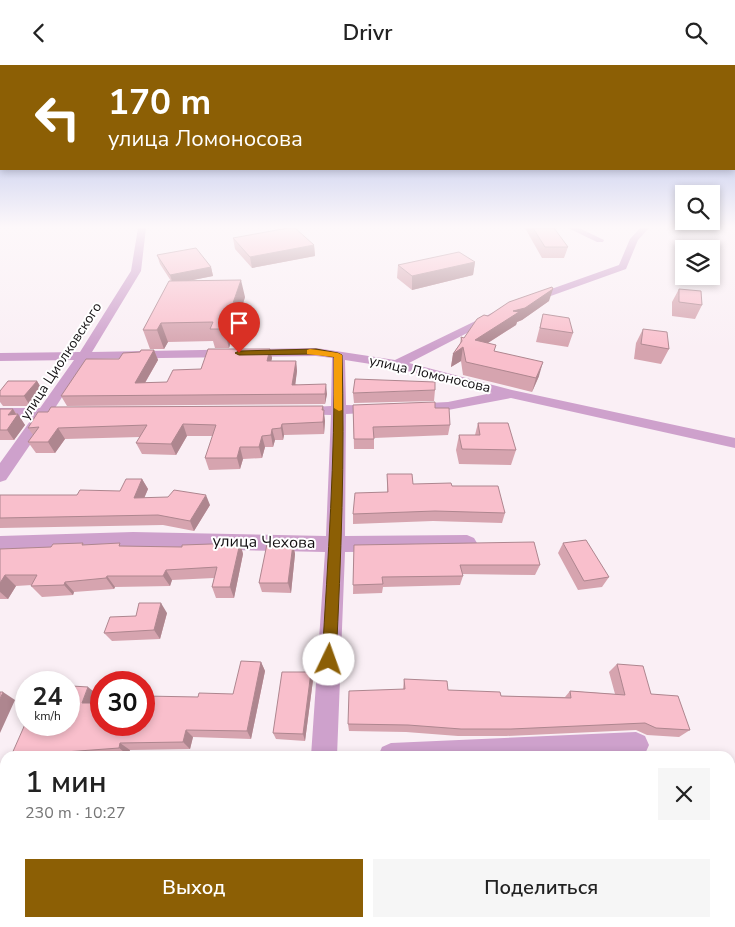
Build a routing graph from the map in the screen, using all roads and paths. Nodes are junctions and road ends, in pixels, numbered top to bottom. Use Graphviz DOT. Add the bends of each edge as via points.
graph roads {
  1 [pos="136,268"];
  2 [pos="620,268"];
  3 [pos="84,355"];
  4 [pos="338,355"];
  5 [pos="0,357"];
  6 [pos="397,364"];
  7 [pos="511,394"];
  8 [pos="290,411"];
  9 [pos="339,411"];
  10 [pos="46,412"];
  11 [pos="85,412"];
  12 [pos="0,413"];
  13 [pos="735,443"];
  14 [pos="0,476"];
  15 [pos="490,543"];
  16 [pos="0,544"];
  17 [pos="335,544"];
  18 [pos="636,745"];
  19 [pos="324,751"];
  20 [pos="503,751"];
  1 -- 3 [label="street, улица Циолковского"];
  2 -- 6 [label="street" via="512,307"];
  3 -- 4 [label="street, улица Ломоносова" via="316,352"];
  3 -- 5 [label="street, улица Ломоносова"];
  3 -- 10 [label="street, улица Циолковского"];
  4 -- 6 [label="street, улица Ломоносова"];
  4 -- 9 [label="street"];
  6 -- 7 [label="street, улица Ломоносова"];
  7 -- 9 [label="street" via="448,405"];
  7 -- 13 [label="street, улица Ломоносова"];
  8 -- 9 [label="street"];
  9 -- 17 [label="street"];
  10 -- 11 [label="street"];
  10 -- 12 [label="street"];
  10 -- 14 [label="street, улица Циолковского"];
  15 -- 17 [label="street, улица Чехова"];
  16 -- 17 [label="street, улица Чехова" via="134,540"];
  17 -- 19 [label="street"];
  18 -- 20 [label="street"];
}
